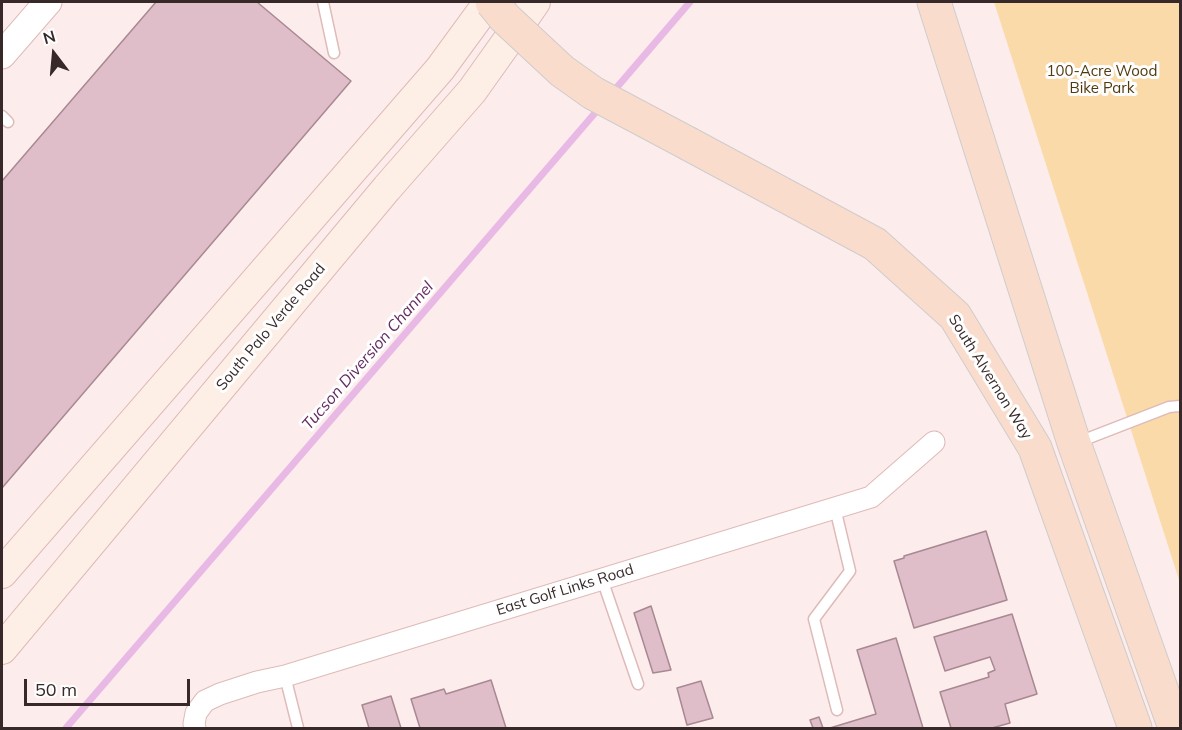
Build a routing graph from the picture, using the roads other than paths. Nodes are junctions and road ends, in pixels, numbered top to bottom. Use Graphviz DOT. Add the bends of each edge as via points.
graph roads {
  1 [pos="48,2"];
  2 [pos="323,2"];
  3 [pos="490,2"];
  4 [pos="534,2"];
  5 [pos="934,2"];
  6 [pos="334,53"];
  7 [pos="2,55"];
  8 [pos="1180,406"];
  9 [pos="934,442"];
  10 [pos="1074,443"];
  11 [pos="834,508"];
  12 [pos="2,573"];
  13 [pos="602,579"];
  14 [pos="2,649"];
  15 [pos="285,676"];
  16 [pos="638,684"];
  17 [pos="837,710"];
  18 [pos="194,726"];
  19 [pos="298,729"];
  20 [pos="1135,729"];
  21 [pos="1174,729"];
  1 -- 7 [label="street"];
  2 -- 6 [label="lane"];
  3 -- 12 [label="main road" via="440,69"];
  3 -- 20 [label="main road, South Alvernon Way, bridge" via="562,71 593,93 874,244 955,316 1035,448"];
  4 -- 14 [label="main road, South Palo Verde Road" via="472,91"];
  5 -- 10 [label="main road"];
  8 -- 10 [label="lane"];
  9 -- 11 [label="street, East Golf Links Road" via="871,497"];
  10 -- 21 [label="main road"];
  11 -- 13 [label="street, East Golf Links Road"];
  11 -- 17 [label="lane" via="850,572 814,619"];
  13 -- 15 [label="street, East Golf Links Road"];
  13 -- 16 [label="lane"];
  15 -- 18 [label="street, East Golf Links Road" via="205,701 196,713"];
  15 -- 19 [label="lane"];
}
